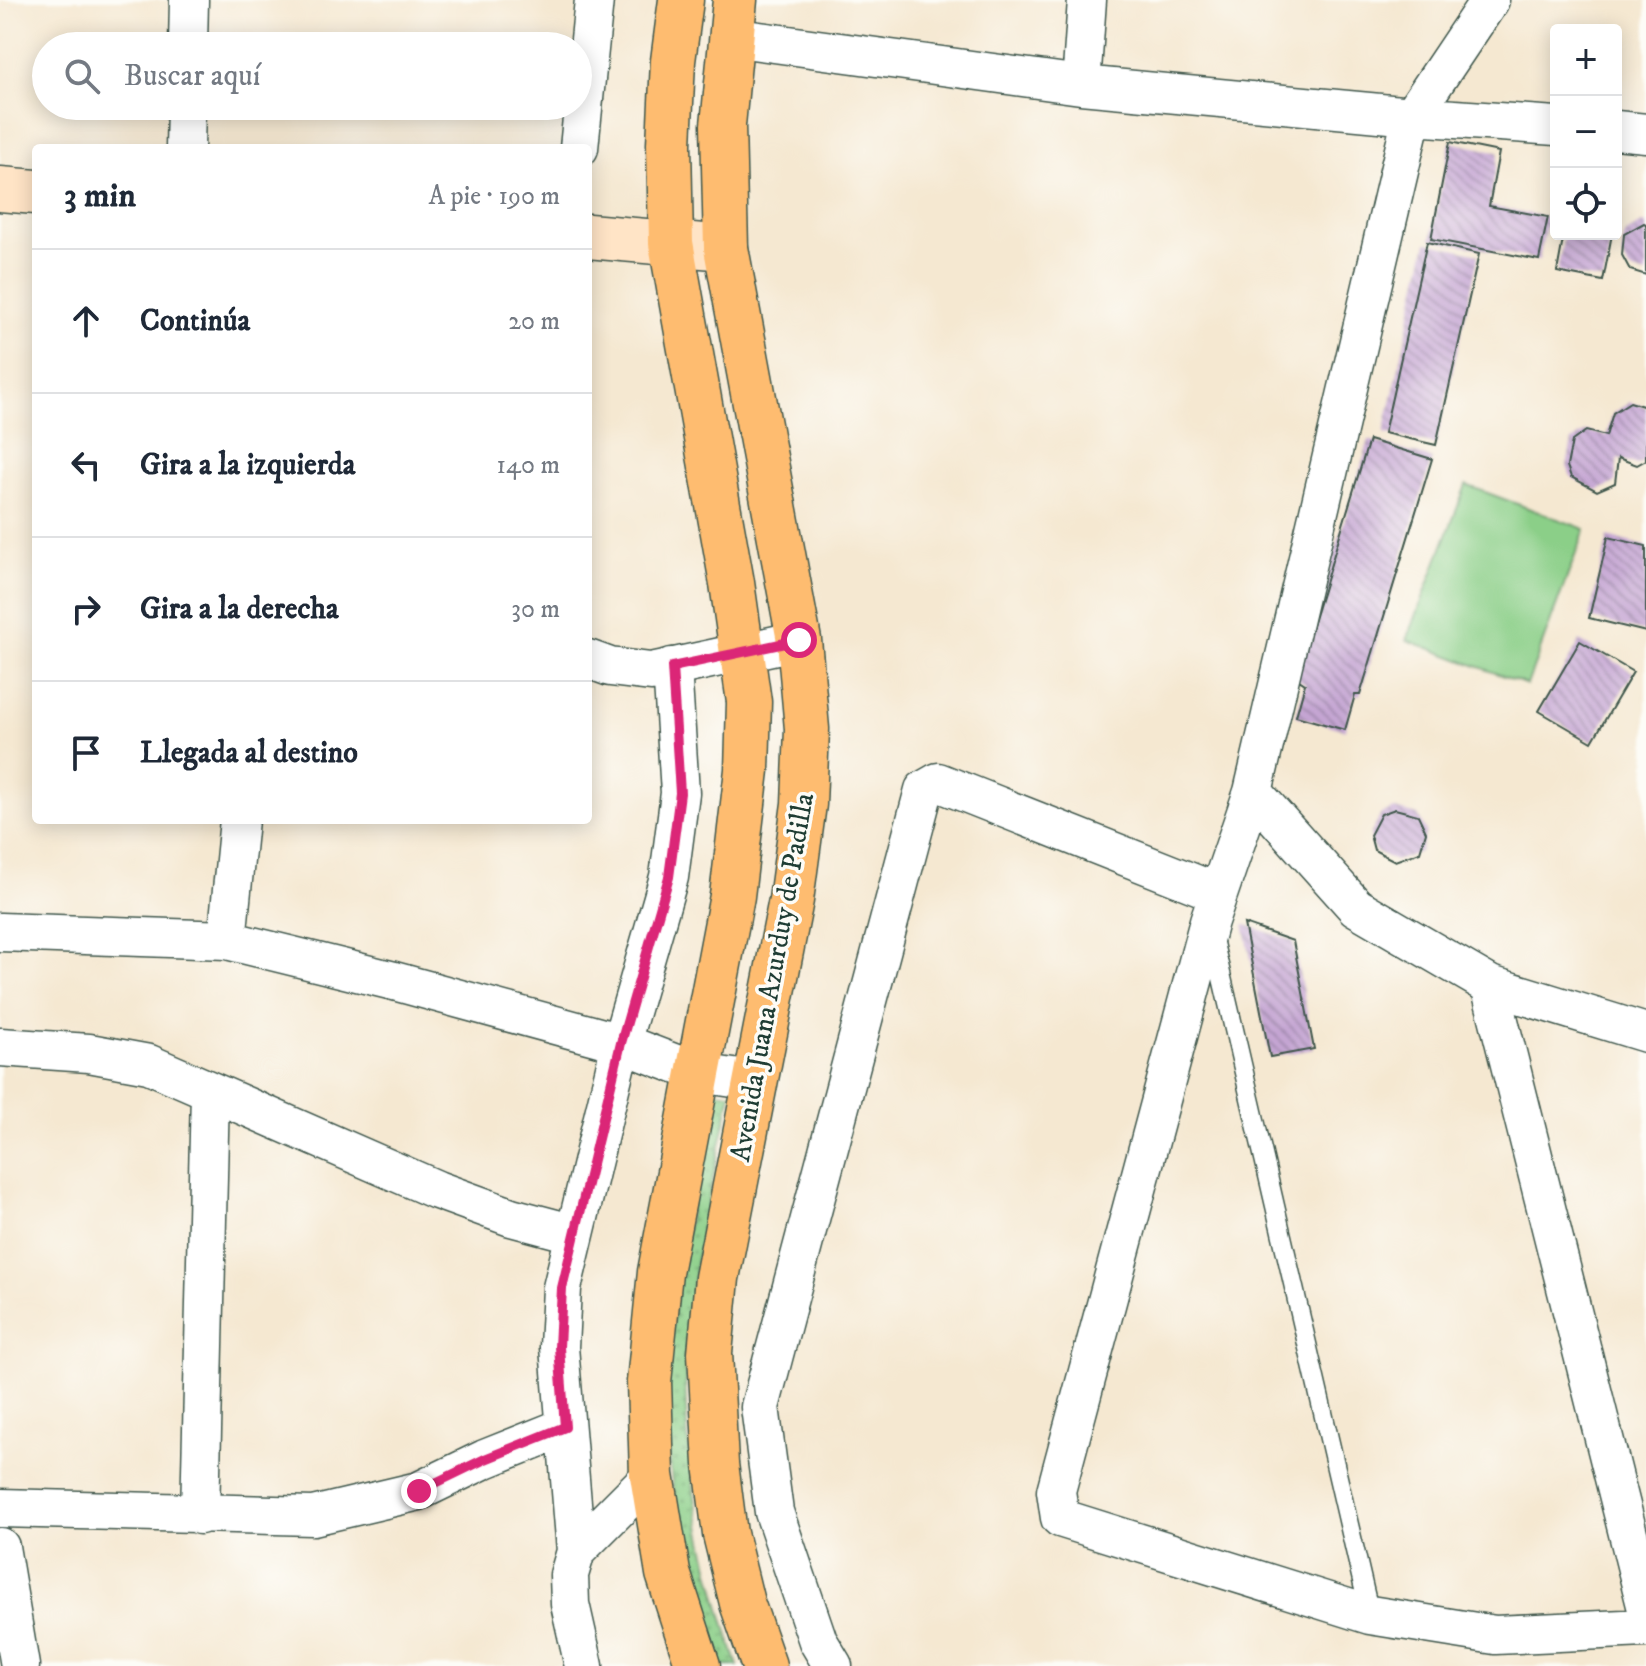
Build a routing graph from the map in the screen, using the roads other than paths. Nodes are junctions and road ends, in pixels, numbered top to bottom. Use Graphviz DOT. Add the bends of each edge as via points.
graph roads {
  1 [pos="189,0"];
  2 [pos="594,0"];
  3 [pos="681,0"];
  4 [pos="1087,0"];
  5 [pos="1490,0"];
  6 [pos="732,19"];
  7 [pos="188,32"];
  8 [pos="591,32"];
  9 [pos="1081,85"];
  10 [pos="1412,116"];
  11 [pos="186,120"];
  12 [pos="582,120"];
  13 [pos="1550,126"];
  14 [pos="1622,131"];
  15 [pos="1646,133"];
  16 [pos="185,144"];
  17 [pos="579,144"];
  18 [pos="0,189"];
  19 [pos="32,192"];
  20 [pos="592,236"];
  21 [pos="671,243"];
  22 [pos="726,248"];
  23 [pos="799,640"];
  24 [pos="743,653"];
  25 [pos="592,660"];
  26 [pos="672,667"];
  27 [pos="1253,792"];
  28 [pos="239,824"];
  29 [pos="1213,907"];
  30 [pos="0,932"];
  31 [pos="227,940"];
  32 [pos="1490,985"];
  33 [pos="1646,1033"];
  34 [pos="621,1043"];
  35 [pos="0,1047"];
  36 [pos="699,1073"];
  37 [pos="754,1081"];
  38 [pos="210,1092"];
  39 [pos="575,1234"];
  40 [pos="565,1427"];
  41 [pos="652,1475"];
  42 [pos="0,1508"];
  43 [pos="200,1515"];
  44 [pos="0,1547"];
  45 [pos="576,1551"];
  46 [pos="1646,1605"];
  47 [pos="1370,1615"];
  48 [pos="1646,1628"];
  49 [pos="20,1666"];
  50 [pos="584,1666"];
  51 [pos="698,1666"];
  52 [pos="764,1666"];
  53 [pos="833,1666"];
  1 -- 7 [label="street"];
  2 -- 8 [label="street"];
  3 -- 21 [label="highway, Avenida Juana Azurduy de Padilla" via="669,144"];
  4 -- 9 [label="street"];
  5 -- 10 [label="street"];
  6 -- 9 [label="street"];
  6 -- 22 [label="highway, Avenida Juana Azurduy de Padilla" via="723,125"];
  9 -- 10 [label="street"];
  10 -- 13 [label="street"];
  10 -- 27 [label="street"];
  11 -- 16 [label="street"];
  12 -- 17 [label="street"];
  14 -- 15 [label="street"];
  18 -- 19 [label="street"];
  20 -- 21 [label="street"];
  21 -- 22 [label="street"];
  21 -- 24 [label="highway, Avenida Juana Azurduy de Padilla"];
  22 -- 23 [label="highway, Avenida Juana Azurduy de Padilla"];
  23 -- 24 [label="street"];
  23 -- 37 [label="highway, Avenida Juana Azurduy de Padilla" via="807,729 804,804 791,900"];
  24 -- 26 [label="street"];
  24 -- 36 [label="highway, Avenida Juana Azurduy de Padilla" via="749,702 747,770 732,896"];
  25 -- 26 [label="street" via="651,672"];
  26 -- 34 [label="street" via="680,793 669,877"];
  27 -- 29 [label="street"];
  27 -- 32 [label="street" via="1356,907"];
  28 -- 31 [label="street"];
  29 -- 47 [label="lane"];
  29 -- 47 [label="street" via="1056,1491 1060,1518"];
  29 -- 53 [label="street" via="938,782 924,790 760,1407 774,1512 818,1641"];
  30 -- 31 [label="street"];
  31 -- 34 [label="street"];
  32 -- 33 [label="street"];
  32 -- 46 [label="street"];
  34 -- 36 [label="street"];
  34 -- 39 [label="street"];
  35 -- 38 [label="street" via="89,1053 149,1064"];
  36 -- 37 [label="street"];
  36 -- 41 [label="highway, Avenida Juana Azurduy de Padilla" via="660,1272 649,1382"];
  37 -- 52 [label="highway, Avenida Juana Azurduy de Padilla" via="717,1278 710,1353 725,1534"];
  38 -- 39 [label="street" via="437,1190"];
  38 -- 43 [label="street"];
  39 -- 40 [label="street" via="562,1288 559,1347"];
  40 -- 43 [label="street" via="404,1495 313,1516"];
  40 -- 45 [label="street"];
  41 -- 45 [label="street"];
  41 -- 51 [label="highway, Avenida Juana Azurduy de Padilla" via="668,1573"];
  42 -- 43 [label="street"];
  44 -- 49 [label="street"];
  45 -- 50 [label="street" via="569,1575 570,1604"];
  47 -- 48 [label="street" via="1495,1635"];
}
